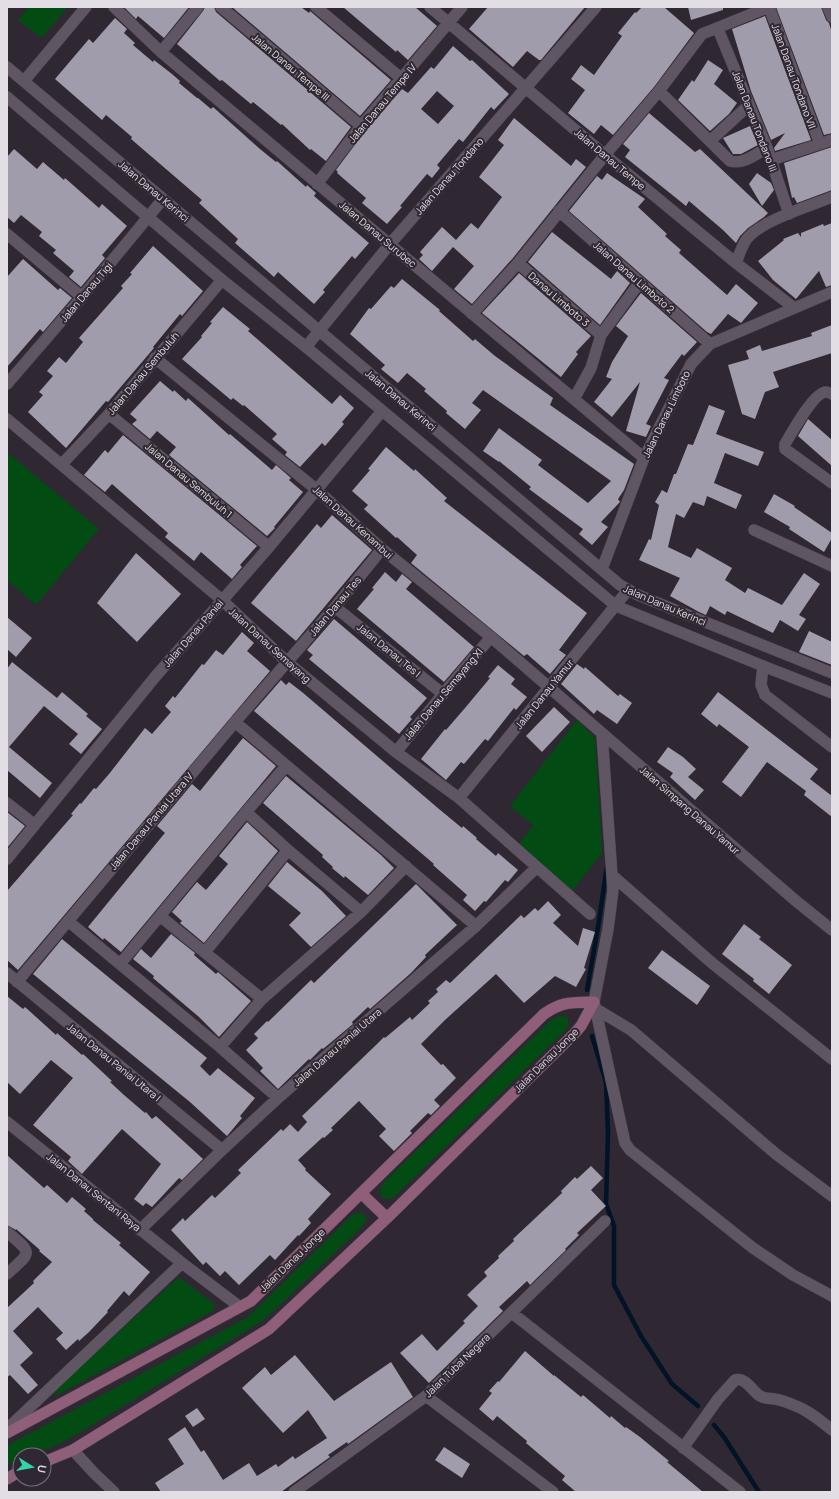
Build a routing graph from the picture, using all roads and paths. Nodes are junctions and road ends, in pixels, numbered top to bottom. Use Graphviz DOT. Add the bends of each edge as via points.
graph roads {
  1 [pos="86,7"];
  2 [pos="114,7"];
  3 [pos="198,7"];
  4 [pos="221,7"];
  5 [pos="316,7"];
  6 [pos="430,7"];
  7 [pos="462,7"];
  8 [pos="596,7"];
  9 [pos="769,7"];
  10 [pos="828,7"];
  11 [pos="832,17"];
  12 [pos="448,23"];
  13 [pos="718,29"];
  14 [pos="161,52"];
  15 [pos="7,67"];
  16 [pos="402,79"];
  17 [pos="24,81"];
  18 [pos="526,88"];
  19 [pos="660,91"];
  20 [pos="7,97"];
  21 [pos="749,104"];
  22 [pos="361,126"];
  23 [pos="832,140"];
  24 [pos="710,141"];
  25 [pos="820,144"];
  26 [pos="767,148"];
  27 [pos="605,155"];
  28 [pos="771,160"];
  29 [pos="317,184"];
  30 [pos="832,197"];
  31 [pos="163,199"];
  32 [pos="559,211"];
  33 [pos="789,214"];
  34 [pos="148,216"];
  35 [pos="9,240"];
  36 [pos="390,244"];
  37 [pos="736,262"];
  38 [pos="518,263"];
  39 [pos="222,280"];
  40 [pos="640,282"];
  41 [pos="832,292"];
  42 [pos="82,297"];
  43 [pos="793,307"];
  44 [pos="472,314"];
  45 [pos="319,331"];
  46 [pos="601,335"];
  47 [pos="710,344"];
  48 [pos="306,347"];
  49 [pos="155,358"];
  50 [pos="7,384"];
  51 [pos="832,394"];
  52 [pos="574,399"];
  53 [pos="382,411"];
  54 [pos="109,414"];
  55 [pos="7,419"];
  56 [pos="644,458"];
  57 [pos="62,464"];
  58 [pos="832,483"];
  59 [pos="317,490"];
  60 [pos="754,530"];
  61 [pos="268,547"];
  62 [pos="382,549"];
  63 [pos="832,566"];
  64 [pos="602,569"];
  65 [pos="628,590"];
  66 [pos="222,600"];
  67 [pos="335,606"];
  68 [pos="616,606"];
  69 [pos="491,637"];
  70 [pos="287,662"];
  71 [pos="763,666"];
  72 [pos="832,673"];
  73 [pos="550,688"];
  74 [pos="832,693"];
  75 [pos="443,694"];
  76 [pos="235,722"];
  77 [pos="602,734"];
  78 [pos="832,748"];
  79 [pos="396,752"];
  80 [pos="286,766"];
  81 [pos="459,798"];
  82 [pos="7,803"];
  83 [pos="246,812"];
  84 [pos="35,825"];
  85 [pos="288,850"];
  86 [pos="7,859"];
  87 [pos="406,866"];
  88 [pos="537,867"];
  89 [pos="613,876"];
  90 [pos="361,912"];
  91 [pos="590,914"];
  92 [pos="160,916"];
  93 [pos="68,920"];
  94 [pos="476,926"];
  95 [pos="832,930"];
  96 [pos="205,952"];
  97 [pos="120,964"];
  98 [pos="7,973"];
  99 [pos="17,982"];
  100 [pos="262,999"];
  101 [pos="595,1005"];
  102 [pos="220,1047"];
  103 [pos="832,1060"];
  104 [pos="278,1098"];
  105 [pos="7,1122"];
  106 [pos="222,1150"];
  107 [pos="361,1193"];
  108 [pos="832,1196"];
  109 [pos="386,1218"];
  110 [pos="605,1221"];
  111 [pos="140,1230"];
  112 [pos="7,1232"];
  113 [pos="182,1263"];
  114 [pos="7,1274"];
  115 [pos="832,1296"];
  116 [pos="240,1307"];
  117 [pos="512,1313"];
  118 [pos="426,1396"];
  119 [pos="7,1429"];
  120 [pos="832,1430"];
  121 [pos="7,1433"];
  122 [pos="683,1448"];
  123 [pos="73,1450"];
  124 [pos="52,1459"];
  125 [pos="114,1492"];
  126 [pos="294,1492"];
  127 [pos="553,1492"];
  128 [pos="740,1492"];
  1 -- 17 [label="street"];
  2 -- 14 [label="street, Jalan Danau Surubec"];
  3 -- 14 [label="street"];
  4 -- 22 [label="street, Jalan Danau Tempe III"];
  5 -- 16 [label="street"];
  6 -- 12 [label="street, Jalan Danau Tempe"];
  7 -- 12 [label="street, Jalan Danau Tempe IV"];
  8 -- 18 [label="street, Jalan Danau Tondano"];
  9 -- 13 [label="street"];
  9 -- 25 [label="street, Jalan Danau Tondano VII"];
  10 -- 11 [label="street"];
  12 -- 16 [label="street, Jalan Danau Tempe IV"];
  12 -- 18 [label="street, Jalan Danau Tempe"];
  13 -- 19 [label="street" via="702,34"];
  13 -- 21 [label="street, Jalan Danau Tondano III"];
  14 -- 29 [label="street, Jalan Danau Surubec"];
  15 -- 17 [label="street, Jalan Danau Kerinci"];
  16 -- 22 [label="street, Jalan Danau Tempe IV"];
  17 -- 31 [label="street, Jalan Danau Kerinci"];
  18 -- 27 [label="street, Jalan Danau Tempe"];
  18 -- 36 [label="street, Jalan Danau Tondano"];
  19 -- 24 [label="street"];
  19 -- 27 [label="street"];
  20 -- 34 [label="street, Jalan Danau Kerinci"];
  21 -- 24 [label="street"];
  21 -- 26 [label="street, Jalan Danau Tondano III"];
  22 -- 29 [label="street, Jalan Danau Tempe IV"];
  23 -- 25 [label="street"];
  24 -- 26 [label="street" via="730,161 736,163"];
  25 -- 28 [label="street"];
  26 -- 28 [label="street, Jalan Danau Tondano III"];
  27 -- 32 [label="street"];
  27 -- 37 [label="street, Jalan Danau Tempe"];
  28 -- 33 [label="street, Jalan Danau Tondano III"];
  29 -- 36 [label="street, Jalan Danau Surubec"];
  30 -- 33 [label="street"];
  31 -- 34 [label="street, Jalan Danau Tigi"];
  31 -- 45 [label="street, Jalan Danau Kerinci"];
  32 -- 38 [label="street"];
  32 -- 40 [label="street, Jalan Danau Limboto 2"];
  33 -- 37 [label="street" via="754,231 746,240"];
  34 -- 39 [label="street, Jalan Danau Kerinci"];
  34 -- 42 [label="street, Jalan Danau Tigi"];
  35 -- 42 [label="street"];
  36 -- 44 [label="street, Jalan Danau Surubec"];
  36 -- 45 [label="street, Jalan Danau Tondano"];
  37 -- 43 [label="street, Jalan Danau Tempe"];
  38 -- 44 [label="street"];
  38 -- 46 [label="street, Danau Limboto 3"];
  39 -- 48 [label="street, Jalan Danau Kerinci"];
  39 -- 49 [label="street, Jalan Danau Sembuluh"];
  40 -- 46 [label="street"];
  40 -- 47 [label="street, Jalan Danau Limboto 2"];
  41 -- 43 [label="street, Jalan Danau Limboto"];
  42 -- 50 [label="street, Jalan Danau Tigi"];
  43 -- 47 [label="street, Jalan Danau Limboto"];
  44 -- 52 [label="street, Jalan Danau Surubec"];
  45 -- 48 [label="street, Jalan Danau Tondano"];
  45 -- 64 [label="street, Jalan Danau Kerinci"];
  46 -- 52 [label="street" via="591,368"];
  47 -- 56 [label="street, Jalan Danau Limboto" via="691,364"];
  48 -- 53 [label="street, Jalan Danau Kerinci"];
  49 -- 54 [label="street, Jalan Danau Sembuluh"];
  49 -- 59 [label="street, Jalan Danau Kenambui"];
  51 -- 58 [label="street" via="820,394 804,412 785,444 785,449"];
  52 -- 56 [label="street, Jalan Danau Surubec"];
  53 -- 59 [label="street, Jalan Danau Paniai"];
  53 -- 68 [label="street, Jalan Danau Kerinci"];
  54 -- 57 [label="street, Jalan Danau Sembuluh"];
  54 -- 61 [label="street, Jalan Danau Sembuluh 1"];
  55 -- 57 [label="street, Jalan Danau Semayang"];
  56 -- 64 [label="street, Jalan Danau Limboto"];
  57 -- 66 [label="street, Jalan Danau Semayang"];
  59 -- 61 [label="street, Jalan Danau Paniai"];
  59 -- 62 [label="street, Jalan Danau Kenambui"];
  60 -- 63 [label="street"];
  61 -- 66 [label="street, Jalan Danau Paniai"];
  62 -- 67 [label="street, Jalan Danau Tes"];
  62 -- 69 [label="street, Jalan Danau Kenambui"];
  64 -- 65 [label="street, Jalan Danau Kerinci"];
  65 -- 68 [label="street, Jalan Danau Yamur"];
  65 -- 72 [label="street, Jalan Danau Kerinci"];
  66 -- 70 [label="street, Jalan Danau Semayang"];
  66 -- 84 [label="street, Jalan Danau Paniai" via="155,677"];
  67 -- 70 [label="street, Jalan Danau Tes"];
  67 -- 75 [label="street, Jalan Danau Tes I"];
  68 -- 71 [label="street, Jalan Danau Kerinci"];
  68 -- 73 [label="street, Jalan Danau Yamur"];
  69 -- 73 [label="street, Jalan Danau Kenambui"];
  69 -- 75 [label="street, Jalan Danau Semayang XI"];
  70 -- 76 [label="street, Jalan Danau Paniai Utara IV"];
  70 -- 79 [label="street, Jalan Danau Semayang"];
  71 -- 74 [label="street, Jalan Danau Kerinci"];
  71 -- 78 [label="street" via="761,684 765,695"];
  73 -- 77 [label="street, Jalan Simpang Danau Yamur"];
  73 -- 81 [label="street, Jalan Danau Yamur"];
  75 -- 79 [label="street, Jalan Danau Semayang XI"];
  76 -- 80 [label="street"];
  76 -- 93 [label="street, Jalan Danau Paniai Utara IV"];
  77 -- 89 [label="street"];
  77 -- 95 [label="street, Jalan Simpang Danau Yamur"];
  79 -- 81 [label="street, Jalan Danau Semayang"];
  80 -- 83 [label="street"];
  80 -- 87 [label="street"];
  81 -- 88 [label="street, Jalan Danau Semayang"];
  82 -- 84 [label="street"];
  83 -- 85 [label="street"];
  83 -- 92 [label="street"];
  84 -- 86 [label="street, Jalan Danau Paniai"];
  85 -- 90 [label="street"];
  85 -- 96 [label="street"];
  87 -- 90 [label="street"];
  87 -- 94 [label="street"];
  88 -- 91 [label="street, Jalan Danau Semayang"];
  88 -- 94 [label="street, Jalan Danau Paniai Utara"];
  89 -- 101 [label="street" via="608,929"];
  89 -- 103 [label="street" via="712,963"];
  90 -- 100 [label="street"];
  92 -- 96 [label="street"];
  92 -- 97 [label="street"];
  93 -- 97 [label="street"];
  93 -- 99 [label="street, Jalan Danau Paniai Utara IV"];
  94 -- 104 [label="street, Jalan Danau Paniai Utara"];
  96 -- 100 [label="street"];
  97 -- 102 [label="street"];
  98 -- 99 [label="street, Jalan Danau Paniai Utara I"];
  99 -- 106 [label="street, Jalan Danau Paniai Utara I"];
  100 -- 102 [label="street"];
  101 -- 107 [label="main road, Jalan Danau Jonge" via="566,1003 544,1014"];
  101 -- 108 [label="street" via="630,1030 776,1154"];
  101 -- 109 [label="main road, Jalan Danau Jonge" via="574,1034"];
  101 -- 115 [label="street" via="625,1143 630,1150 753,1248 793,1275"];
  102 -- 104 [label="street"];
  104 -- 106 [label="street, Jalan Danau Paniai Utara"];
  105 -- 111 [label="street, Jalan Danau Sentani Raya"];
  106 -- 111 [label="street, Jalan Danau Paniai Utara"];
  107 -- 109 [label="main road"];
  107 -- 116 [label="main road, Jalan Danau Jonge" via="251,1301"];
  109 -- 123 [label="main road, Jalan Danau Jonge" via="270,1329"];
  110 -- 117 [label="street, Jalan Tubal Negara"];
  111 -- 113 [label="street, Jalan Danau Sentani Raya"];
  112 -- 114 [label="street" via="26,1250 26,1256"];
  113 -- 116 [label="street, Jalan Danau Sentani Raya"];
  113 -- 119 [label="street"];
  116 -- 121 [label="main road, Jalan Danau Jonge"];
  117 -- 118 [label="street, Jalan Tubal Negara"];
  117 -- 122 [label="street"];
  118 -- 126 [label="street, Jalan Tubal Negara"];
  118 -- 127 [label="street"];
  120 -- 122 [label="street" via="812,1414 797,1406 765,1398 742,1379 738,1379 718,1399"];
  122 -- 128 [label="street"];
  123 -- 124 [label="main road, Jalan Danau Jonge"];
  123 -- 125 [label="street"];
}
